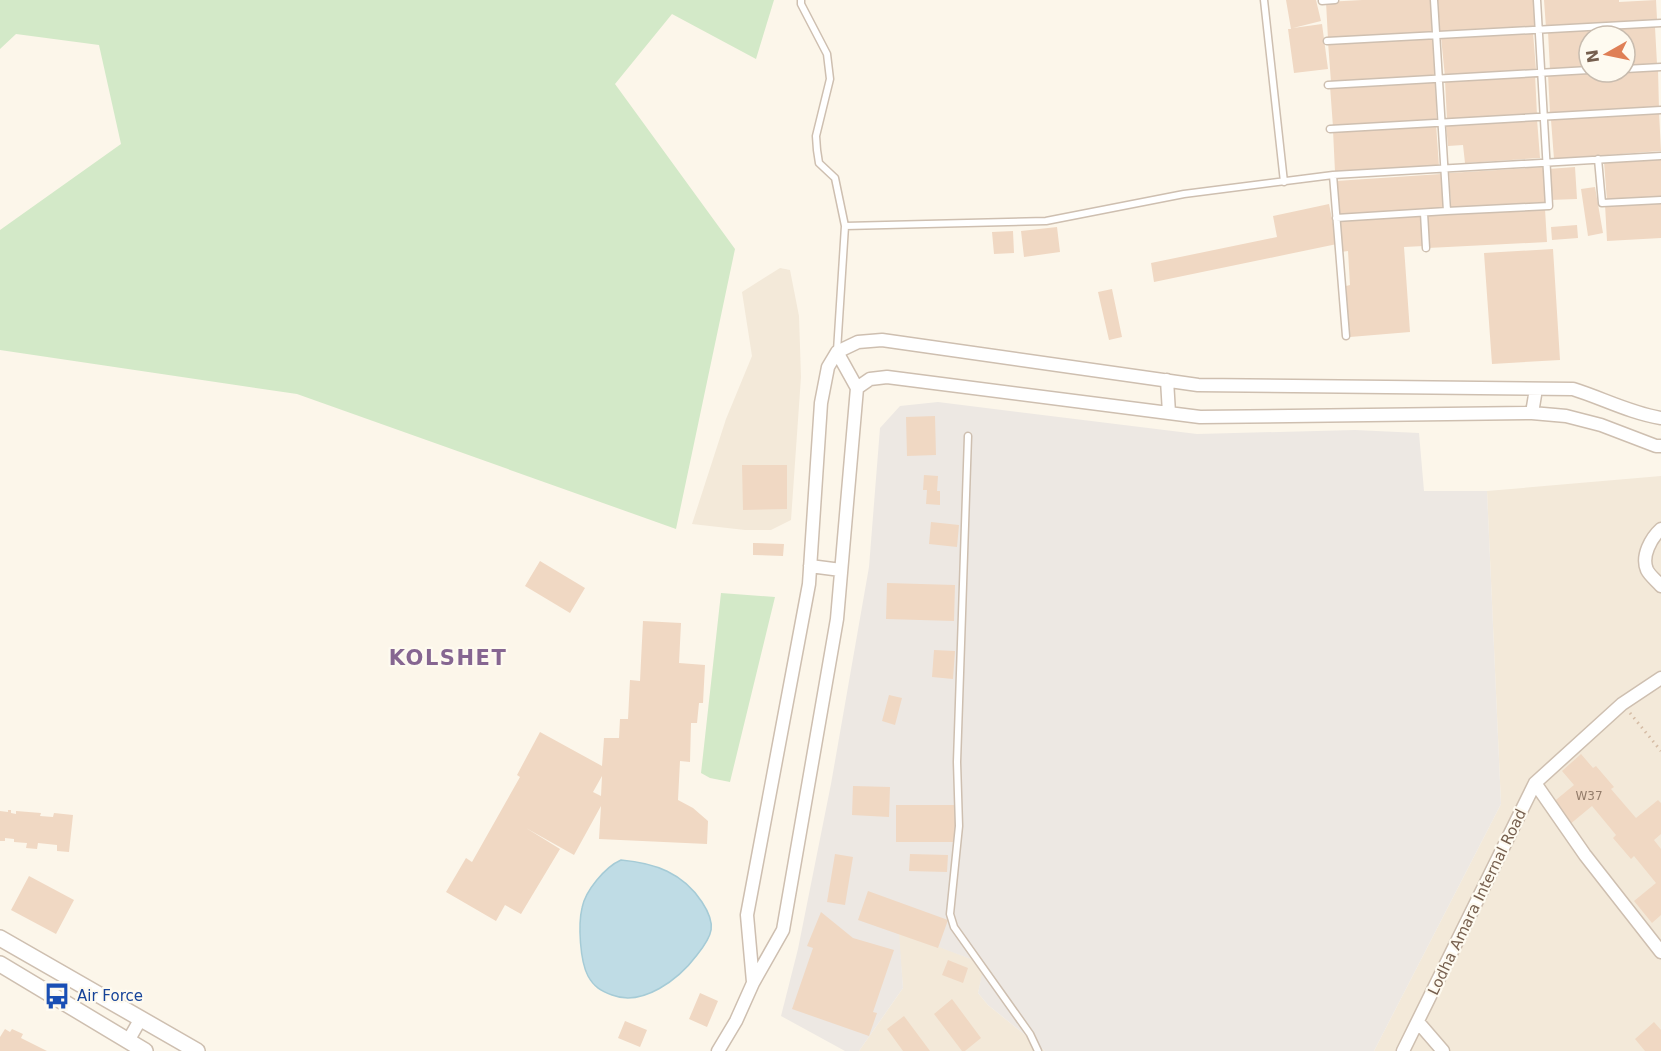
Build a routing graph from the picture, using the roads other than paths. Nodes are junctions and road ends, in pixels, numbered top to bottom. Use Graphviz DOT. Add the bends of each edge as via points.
graph roads {
  1 [pos="801,0"];
  2 [pos="1264,0"];
  3 [pos="1335,0"];
  4 [pos="1434,0"];
  5 [pos="1537,0"];
  6 [pos="1322,1"];
  7 [pos="1661,23"];
  8 [pos="1539,30"];
  9 [pos="1436,35"];
  10 [pos="1327,40"];
  11 [pos="1661,67"];
  12 [pos="1637,68"];
  13 [pos="1577,71"];
  14 [pos="1542,72"];
  15 [pos="1439,79"];
  16 [pos="1328,85"];
  17 [pos="1661,110"];
  18 [pos="1545,116"];
  19 [pos="1442,123"];
  20 [pos="1330,129"];
  21 [pos="1661,156"];
  22 [pos="1598,159"];
  23 [pos="1548,162"];
  24 [pos="1445,169"];
  25 [pos="1333,175"];
  26 [pos="1284,182"];
  27 [pos="1661,200"];
  28 [pos="1447,211"];
  29 [pos="1424,213"];
  30 [pos="1336,218"];
  31 [pos="845,226"];
  32 [pos="1426,248"];
  33 [pos="1346,336"];
  34 [pos="837,352"];
  35 [pos="1167,380"];
  36 [pos="857,388"];
  37 [pos="1536,389"];
  38 [pos="1169,413"];
  39 [pos="1532,413"];
  40 [pos="1661,418"];
  41 [pos="968,436"];
  42 [pos="1661,446"];
  43 [pos="1661,529"];
  44 [pos="810,566"];
  45 [pos="841,570"];
  46 [pos="1661,586"];
  47 [pos="1661,678"];
  48 [pos="1535,783"];
  49 [pos="0,938"];
  50 [pos="1661,952"];
  51 [pos="0,964"];
  52 [pos="753,984"];
  53 [pos="140,1020"];
  54 [pos="1418,1022"];
  55 [pos="125,1046"];
  56 [pos="145,1051"];
  57 [pos="197,1051"];
  58 [pos="718,1051"];
  59 [pos="1038,1051"];
  60 [pos="1402,1051"];
  61 [pos="1443,1051"];
  1 -- 31 [label="lane" via="827,54 830,79 816,136 817,150 819,163 836,178"];
  2 -- 26 [label="lane"];
  3 -- 6 [label="lane"];
  4 -- 9 [label="lane"];
  5 -- 8 [label="lane"];
  7 -- 8 [label="lane"];
  8 -- 9 [label="lane"];
  8 -- 14 [label="lane"];
  9 -- 10 [label="lane"];
  9 -- 15 [label="lane"];
  11 -- 12 [label="lane"];
  13 -- 14 [label="lane"];
  14 -- 15 [label="lane"];
  14 -- 18 [label="lane"];
  15 -- 16 [label="lane"];
  15 -- 19 [label="lane"];
  17 -- 18 [label="lane"];
  18 -- 19 [label="lane"];
  18 -- 23 [label="lane"];
  19 -- 20 [label="lane"];
  19 -- 24 [label="lane"];
  21 -- 22 [label="lane"];
  22 -- 23 [label="lane"];
  22 -- 27 [label="lane" via="1602,202"];
  23 -- 24 [label="lane"];
  23 -- 28 [label="lane" via="1549,206"];
  24 -- 25 [label="lane"];
  24 -- 28 [label="lane"];
  25 -- 26 [label="lane"];
  25 -- 30 [label="lane"];
  26 -- 31 [label="lane" via="1184,194 1046,221"];
  28 -- 29 [label="lane"];
  29 -- 30 [label="lane"];
  29 -- 32 [label="lane"];
  30 -- 33 [label="lane"];
  31 -- 34 [label="lane"];
  34 -- 35 [label="street" via="858,342 882,340"];
  34 -- 36 [label="street"];
  34 -- 44 [label="street" via="828,367 821,403"];
  35 -- 37 [label="street" via="1198,385"];
  35 -- 38 [label="street"];
  36 -- 38 [label="street" via="870,379 887,377"];
  36 -- 45 [label="street"];
  37 -- 39 [label="street"];
  37 -- 40 [label="street" via="1573,389 1638,414"];
  38 -- 39 [label="street" via="1200,417"];
  39 -- 42 [label="street" via="1566,416"];
  41 -- 59 [label="lane" via="957,762 959,826 950,914 954,927"];
  43 -- 46 [label="street" via="1653,536 1646,558 1647,571"];
  44 -- 45 [label="street"];
  44 -- 52 [label="street" via="747,915"];
  45 -- 52 [label="street" via="837,619 783,930"];
  47 -- 48 [label="street, Lodha Amara Internal Road" via="1622,704"];
  48 -- 50 [label="street, Lodha Amara Internal Road"];
  48 -- 54 [label="street, Lodha Amara Internal Road"];
  49 -- 53 [label="street"];
  51 -- 55 [label="street" via="57,996"];
  52 -- 58 [label="street"];
  53 -- 55 [label="street"];
  53 -- 57 [label="street"];
  54 -- 60 [label="street, Lodha Amara Internal Road"];
  54 -- 61 [label="street"];
  55 -- 56 [label="street"];
}
